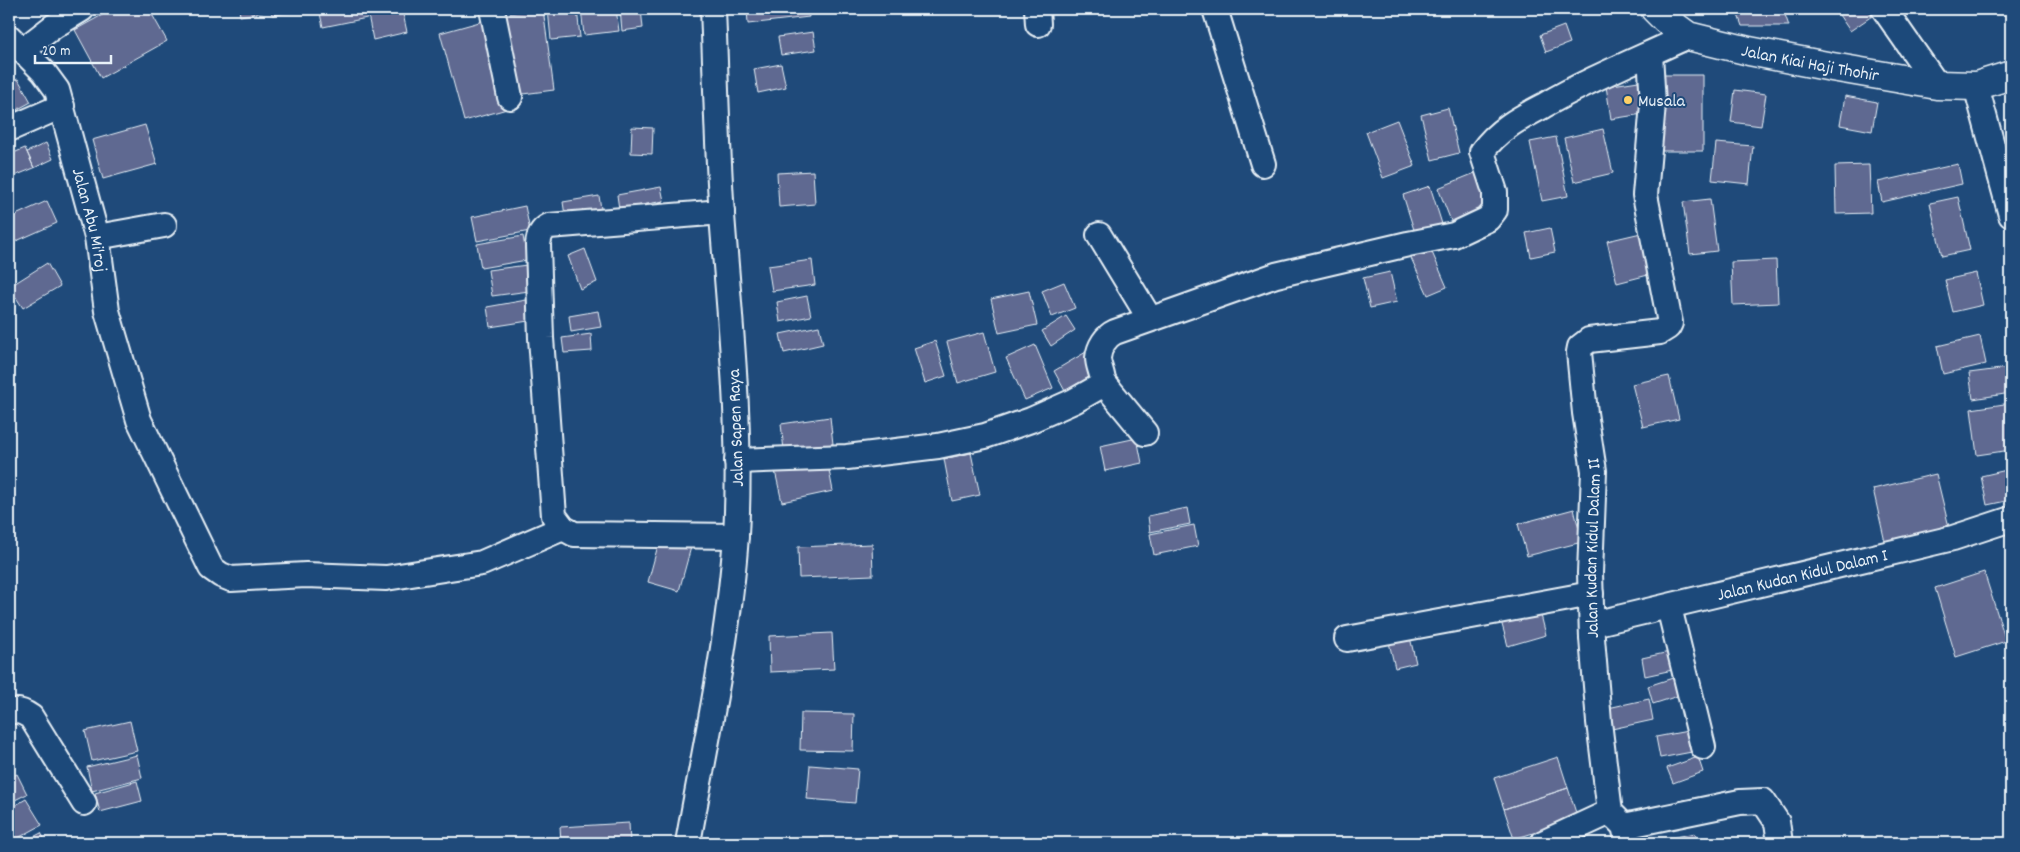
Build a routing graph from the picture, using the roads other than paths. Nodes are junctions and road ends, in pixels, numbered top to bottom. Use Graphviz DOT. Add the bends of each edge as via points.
graph roads {
  1 [pos="82,9"];
  2 [pos="492,9"];
  3 [pos="713,9"];
  4 [pos="1215,9"];
  5 [pos="1655,9"];
  6 [pos="1884,9"];
  7 [pos="1688,36"];
  8 [pos="16,44"];
  9 [pos="1650,54"];
  10 [pos="2011,75"];
  11 [pos="1937,85"];
  12 [pos="1976,86"];
  13 [pos="510,97"];
  14 [pos="62,106"];
  15 [pos="9,128"];
  16 [pos="1263,164"];
  17 [pos="722,212"];
  18 [pos="2011,215"];
  19 [pos="164,225"];
  20 [pos="1099,235"];
  21 [pos="97,237"];
  22 [pos="1150,319"];
  23 [pos="1103,382"];
  24 [pos="1145,433"];
  25 [pos="737,461"];
  26 [pos="2011,519"];
  27 [pos="563,528"];
  28 [pos="736,536"];
  29 [pos="1591,594"];
  30 [pos="1669,607"];
  31 [pos="1592,624"];
  32 [pos="1347,639"];
  33 [pos="9,712"];
  34 [pos="1703,747"];
  35 [pos="84,803"];
  36 [pos="1621,827"];
  37 [pos="688,843"];
  38 [pos="1543,843"];
  39 [pos="1780,843"];
  1 -- 8 [label="street"];
  2 -- 13 [label="street"];
  3 -- 17 [label="street, Jalan Sapen Raya"];
  4 -- 16 [label="street"];
  5 -- 7 [label="street, Jalan Kiai Haji Thohir"];
  6 -- 11 [label="street"];
  7 -- 9 [label="street"];
  7 -- 11 [label="street, Jalan Kiai Haji Thohir" via="1749,51"];
  8 -- 14 [label="street, Jalan Abu Mi'roj" via="57,90"];
  9 -- 22 [label="street" via="1575,88 1513,122 1490,141 1482,152 1495,192 1495,210 1488,219 1454,235 1276,275"];
  9 -- 29 [label="street, Jalan Kudan Kidul Dalam II" via="1653,104 1645,194 1670,324 1660,332 1589,340 1578,352 1594,471"];
  10 -- 12 [label="street, Jalan Kiai Haji Thohir"];
  11 -- 12 [label="street, Jalan Kiai Haji Thohir"];
  12 -- 18 [label="street"];
  14 -- 15 [label="street"];
  14 -- 21 [label="street, Jalan Abu Mi'roj"];
  17 -- 25 [label="street, Jalan Sapen Raya" via="733,352"];
  17 -- 27 [label="street" via="549,226 540,233 541,338 554,516"];
  19 -- 21 [label="street"];
  20 -- 22 [label="street"];
  21 -- 27 [label="street, Jalan Abu Mi'roj" via="107,311 139,420 211,568 221,576 232,579 306,576 386,578 482,563"];
  22 -- 23 [label="street" via="1107,338 1098,359"];
  23 -- 24 [label="street"];
  23 -- 25 [label="street" via="1074,401 985,436 938,446 847,457"];
  25 -- 28 [label="street, Jalan Sapen Raya"];
  26 -- 30 [label="street, Jalan Kudan Kidul Dalam I" via="1953,538"];
  27 -- 28 [label="street" via="574,534"];
  28 -- 37 [label="street, Jalan Sapen Raya" via="722,653"];
  29 -- 31 [label="street, Jalan Kudan Kidul Dalam II"];
  29 -- 32 [label="street"];
  30 -- 31 [label="street, Jalan Kudan Kidul Dalam I"];
  30 -- 34 [label="street"];
  31 -- 36 [label="street, Jalan Kudan Kidul Dalam II" via="1599,722"];
  33 -- 35 [label="street" via="23,712 31,717"];
  36 -- 38 [label="street"];
  36 -- 39 [label="street" via="1740,802 1763,801 1777,822"];
}
